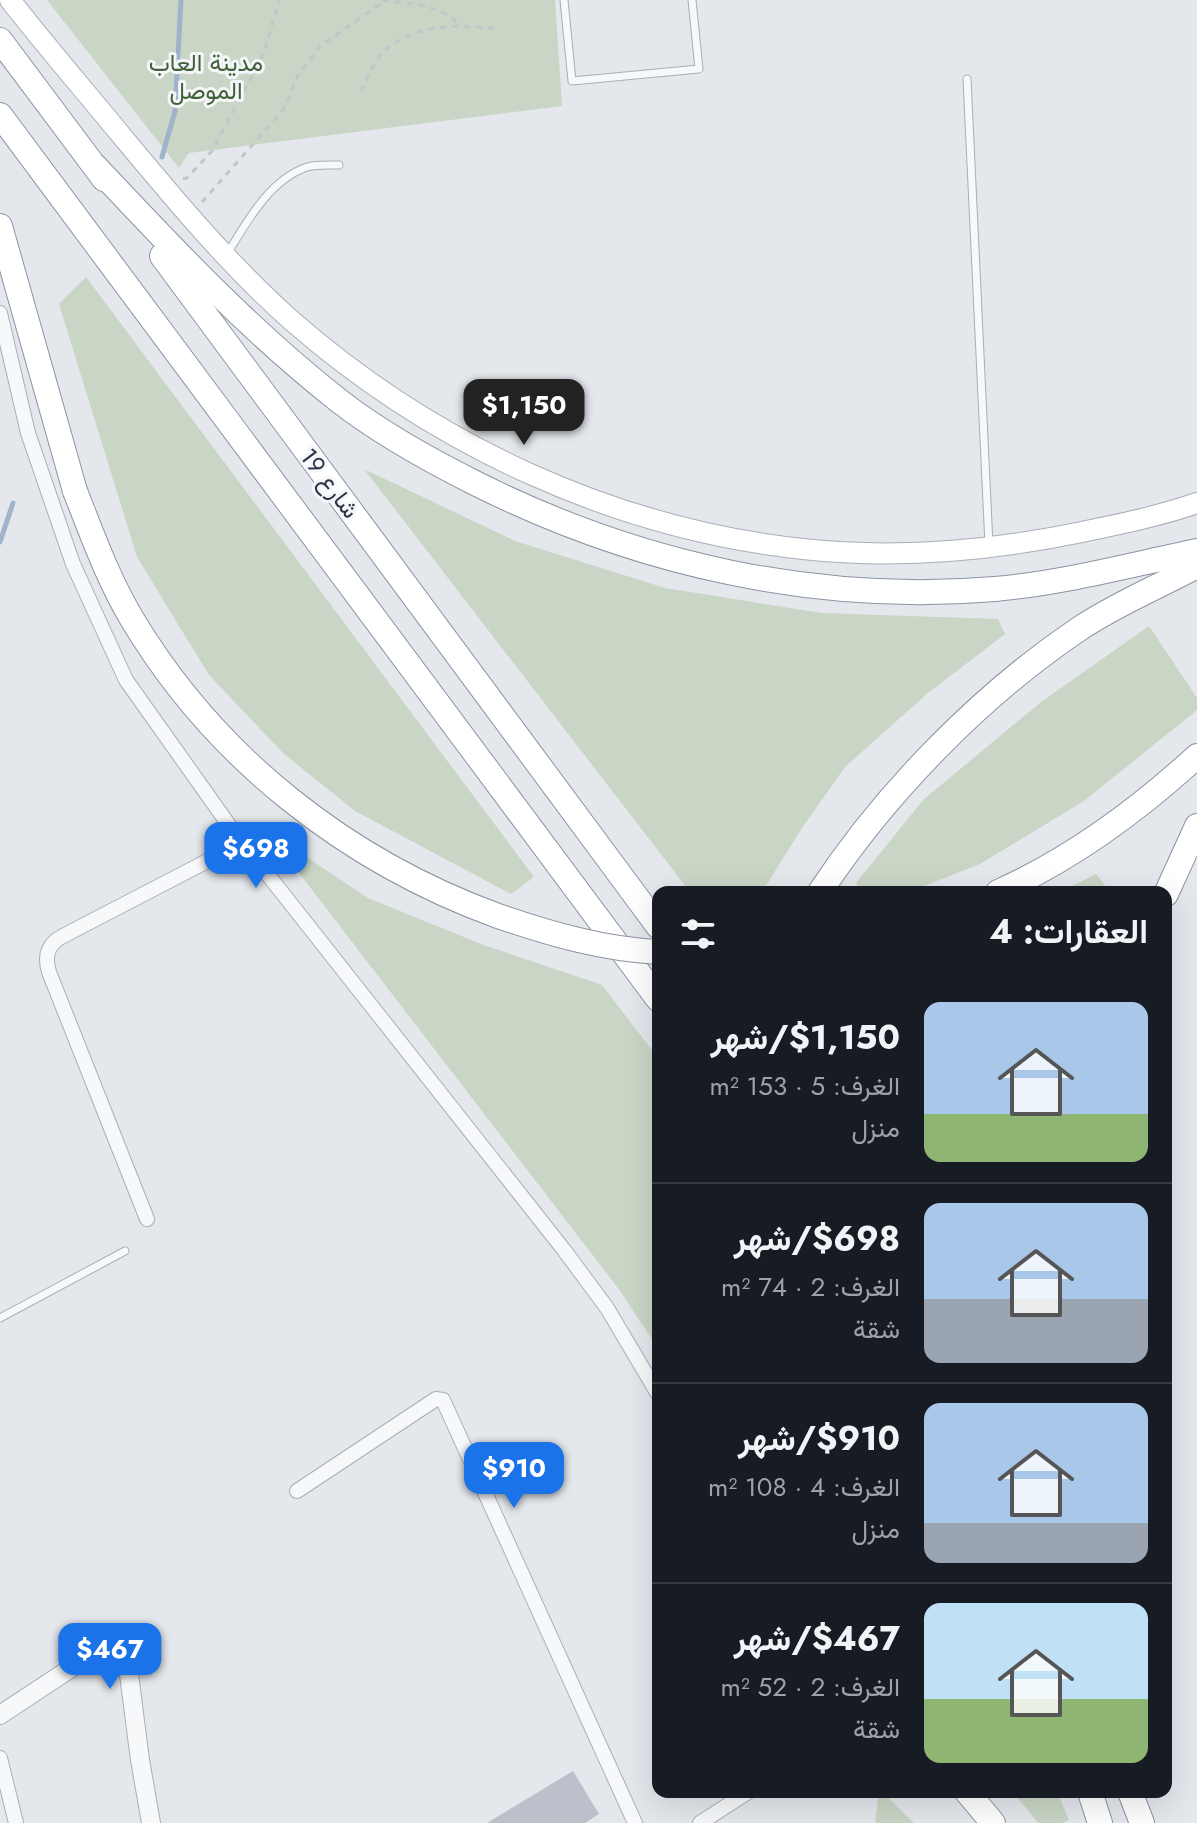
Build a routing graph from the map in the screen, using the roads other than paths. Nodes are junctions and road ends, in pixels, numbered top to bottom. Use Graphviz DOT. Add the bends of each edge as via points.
graph roads {
  1 [pos="10,0"];
  2 [pos="564,0"];
  3 [pos="692,0"];
  4 [pos="0,40"];
  5 [pos="967,79"];
  6 [pos="0,115"];
  7 [pos="339,165"];
  8 [pos="96,167"];
  9 [pos="0,226"];
  10 [pos="226,256"];
  11 [pos="0,313"];
  12 [pos="1197,503"];
  13 [pos="989,547"];
  14 [pos="1197,551"];
  15 [pos="1197,566"];
  16 [pos="1197,756"];
  17 [pos="1197,826"];
  18 [pos="242,843"];
  19 [pos="824,886"];
  20 [pos="1009,886"];
  21 [pos="1170,886"];
  22 [pos="652,918"];
  23 [pos="652,951"];
  24 [pos="652,991"];
  25 [pos="147,1219"];
  26 [pos="125,1251"];
  27 [pos="0,1318"];
  28 [pos="652,1384"];
  29 [pos="297,1491"];
  30 [pos="0,1715"];
  31 [pos="0,1758"];
  32 [pos="739,1798"];
  33 [pos="972,1798"];
  34 [pos="1092,1798"];
  35 [pos="1132,1798"];
  36 [pos="16,1823"];
  37 [pos="151,1823"];
  38 [pos="635,1823"];
  39 [pos="700,1823"];
  40 [pos="993,1823"];
  41 [pos="1100,1823"];
  42 [pos="1142,1823"];
  1 -- 10 [label="main road"];
  2 -- 3 [label="lane" via="572,81 699,69"];
  4 -- 8 [label="highway, شارع 19"];
  5 -- 13 [label="lane"];
  6 -- 24 [label="highway, شارع 19"];
  7 -- 10 [label="lane" via="310,166 287,176 253,213"];
  8 -- 14 [label="highway" via="243,320 341,402 445,468 547,518 613,543 738,575 868,591 994,589"];
  8 -- 22 [label="highway, شارع 19"];
  9 -- 23 [label="highway, bridge" via="75,491 109,574 157,655 218,731 324,828 422,885 533,928 591,944"];
  10 -- 13 [label="main road" via="292,321 407,407 473,447 545,481 606,504 739,539 803,549 869,553"];
  11 -- 18 [label="street" via="28,433 73,564 119,666"];
  12 -- 13 [label="main road" via="1109,526"];
  15 -- 19 [label="highway" via="1080,628 1026,668 888,803"];
  16 -- 20 [label="highway" via="1124,818"];
  17 -- 21 [label="highway"];
  18 -- 25 [label="street" via="63,936 46,955"];
  18 -- 28 [label="street" via="564,1250 607,1308"];
  26 -- 27 [label="lane"];
  29 -- 38 [label="street" via="436,1399 443,1400"];
  30 -- 37 [label="street" via="106,1645 118,1644 126,1651"];
  31 -- 36 [label="street"];
  32 -- 39 [label="street"];
  33 -- 40 [label="highway"];
  34 -- 41 [label="highway"];
  35 -- 42 [label="highway"];
}
